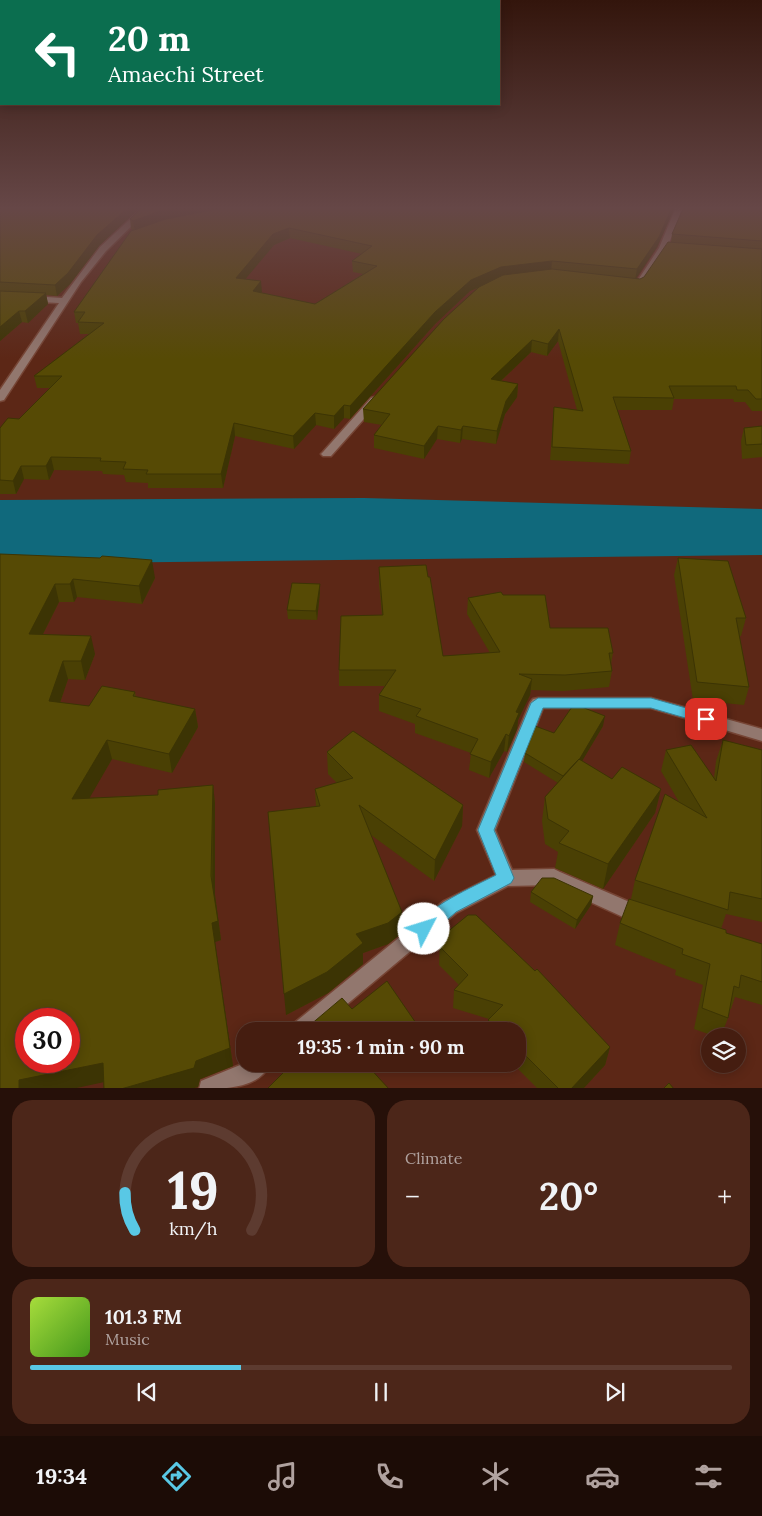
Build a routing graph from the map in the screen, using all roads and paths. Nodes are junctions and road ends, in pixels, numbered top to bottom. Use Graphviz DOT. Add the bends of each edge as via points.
graph roads {
  1 [pos="97,258"];
  2 [pos="660,258"];
  3 [pos="623,285"];
  4 [pos="0,297"];
  5 [pos="66,301"];
  6 [pos="0,375"];
  7 [pos="13,379"];
  8 [pos="380,394"];
  9 [pos="0,398"];
  10 [pos="327,454"];
  11 [pos="762,735"];
  12 [pos="506,878"];
  13 [pos="654,920"];
  14 [pos="311,1022"];
  15 [pos="250,1072"];
  16 [pos="208,1088"];
  1 -- 5 [label="street"];
  2 -- 3 [label="street" via="638,285"];
  4 -- 5 [label="street"];
  5 -- 7 [label="street"];
  6 -- 7 [label="street"];
  7 -- 9 [label="street"];
  8 -- 10 [label="street"];
  11 -- 12 [label="street" via="651,703 538,703 486,830"];
  12 -- 13 [label="street" via="554,877"];
  12 -- 14 [label="street" via="450,907"];
  15 -- 16 [label="street"];
}
